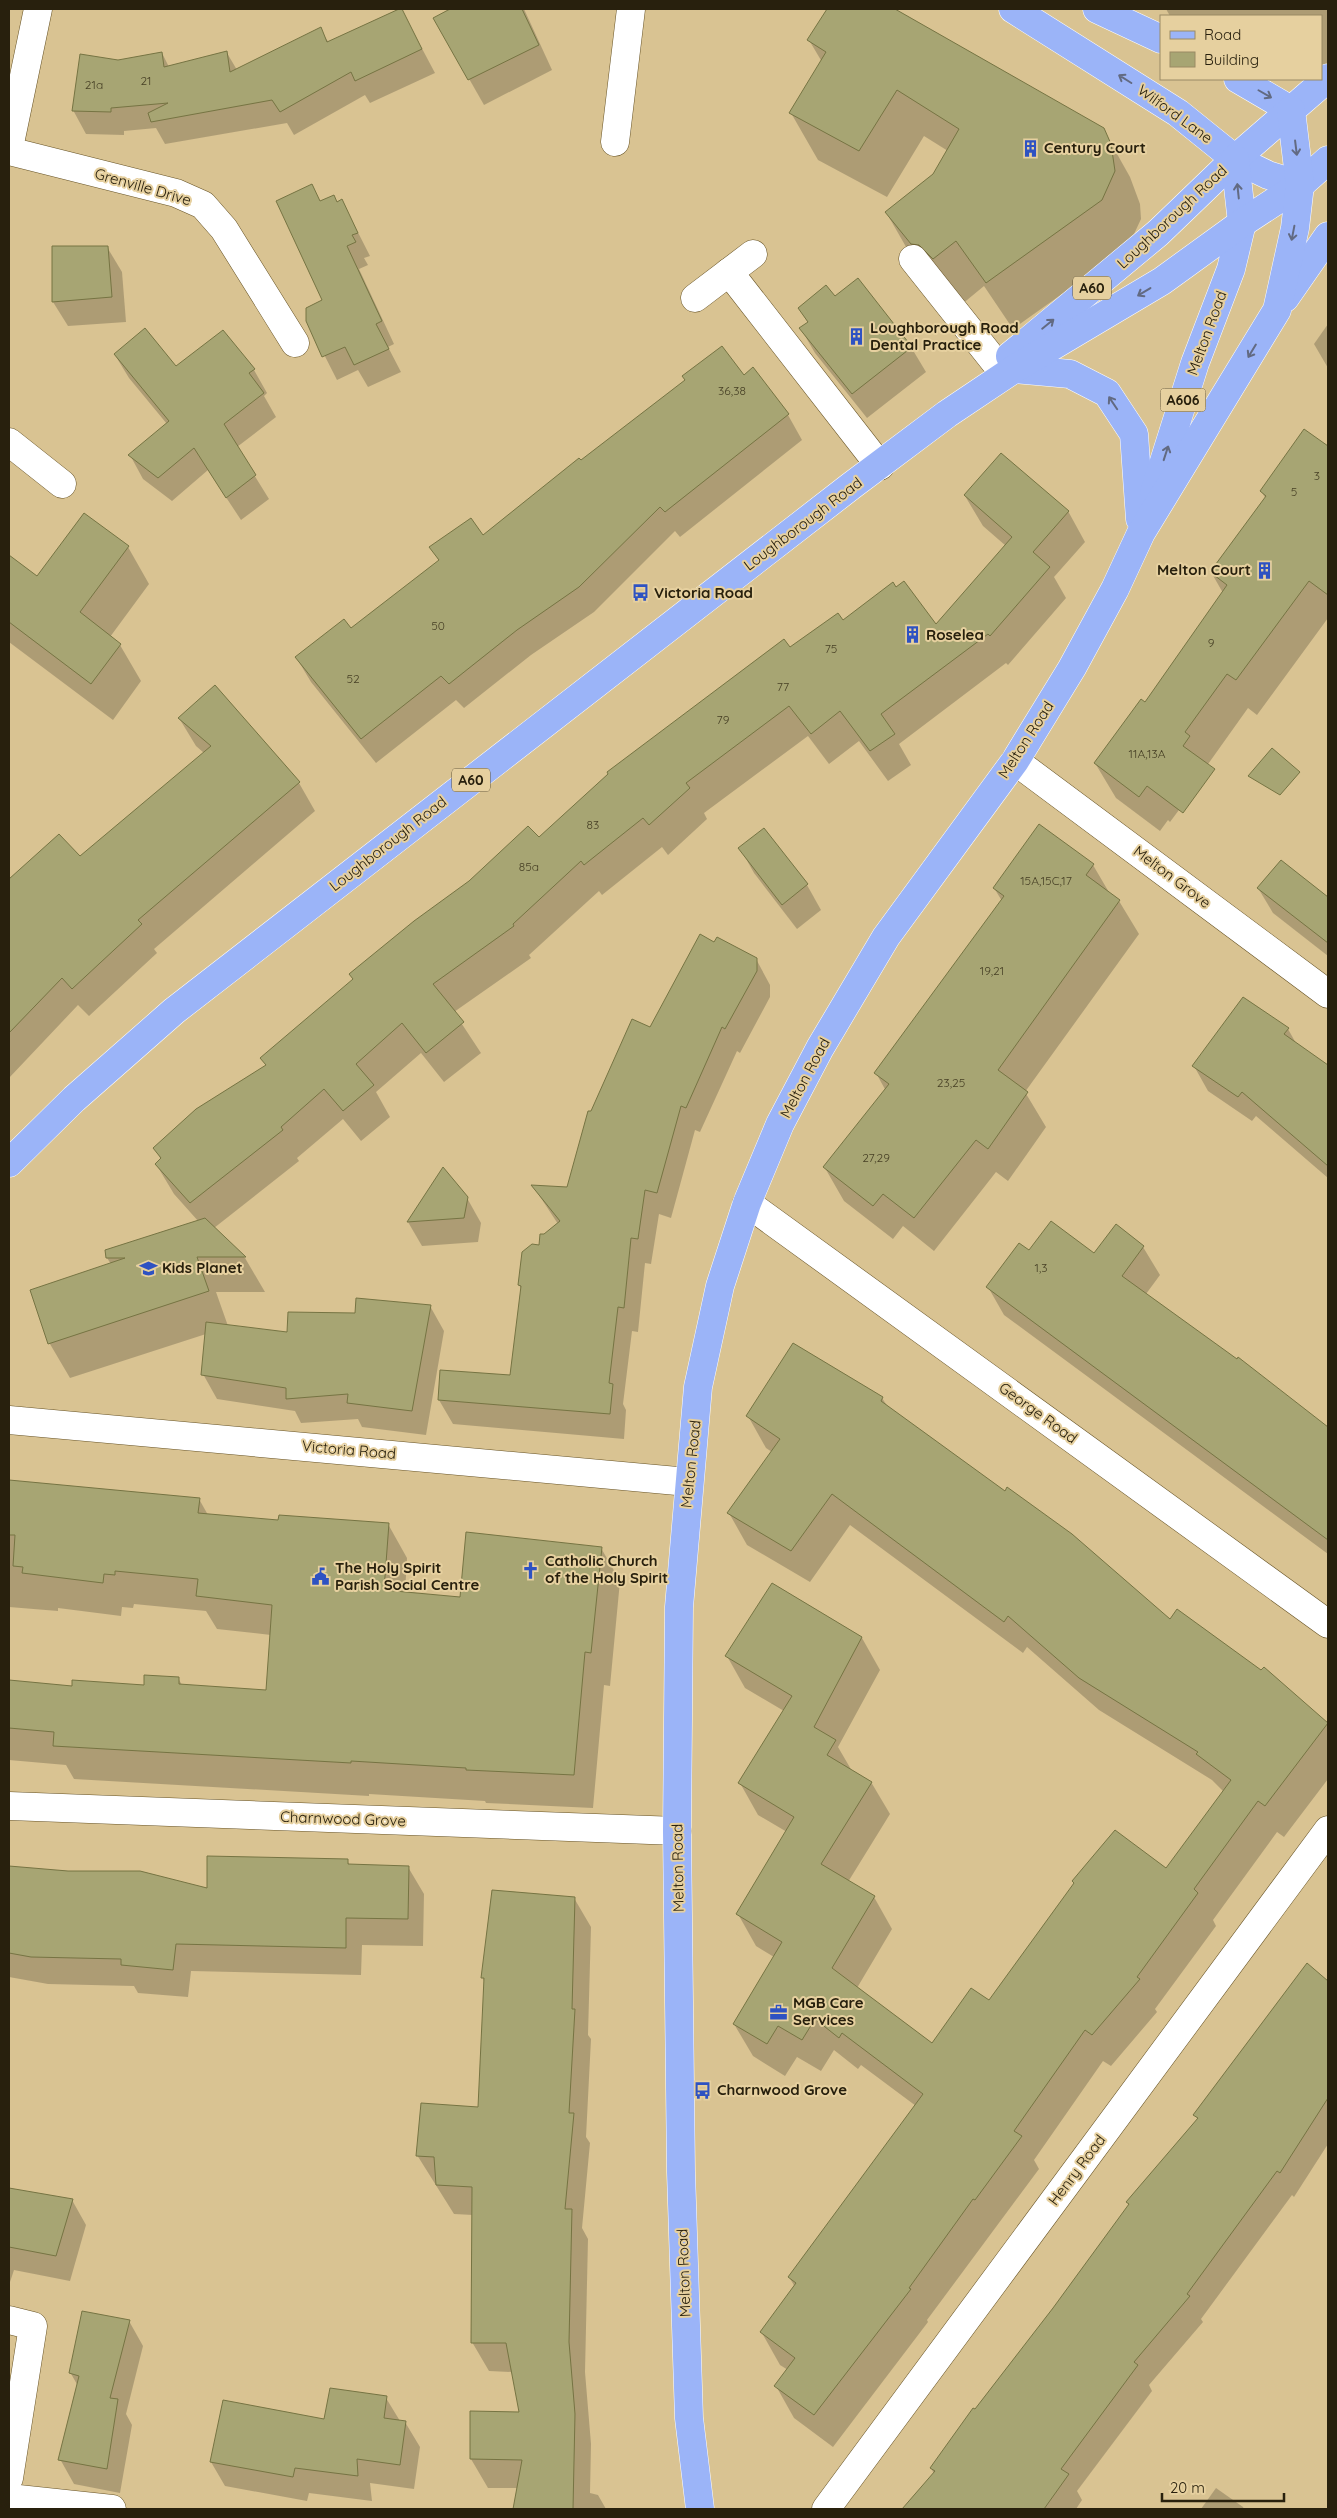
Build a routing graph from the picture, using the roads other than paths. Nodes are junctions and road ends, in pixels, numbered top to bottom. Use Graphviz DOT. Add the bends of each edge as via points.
graph roads {
  1 [pos="38,9"];
  2 [pos="631,9"];
  3 [pos="1013,9"];
  4 [pos="1097,9"];
  5 [pos="1160,39"];
  6 [pos="1328,78"];
  7 [pos="1240,80"];
  8 [pos="1291,110"];
  9 [pos="615,142"];
  10 [pos="9,149"];
  11 [pos="1235,159"];
  12 [pos="1328,160"];
  13 [pos="1300,185"];
  14 [pos="1242,223"];
  15 [pos="1328,236"];
  16 [pos="753,254"];
  17 [pos="913,259"];
  18 [pos="729,272"];
  19 [pos="695,298"];
  20 [pos="1277,310"];
  21 [pos="295,343"];
  22 [pos="1006,367"];
  23 [pos="9,442"];
  24 [pos="880,466"];
  25 [pos="62,484"];
  26 [pos="1141,533"];
  27 [pos="1015,761"];
  28 [pos="1328,994"];
  29 [pos="9,1163"];
  30 [pos="747,1203"];
  31 [pos="9,1420"];
  32 [pos="688,1482"];
  33 [pos="1328,1624"];
  34 [pos="9,1806"];
  35 [pos="1328,1830"];
  36 [pos="677,1831"];
  37 [pos="9,2320"];
  38 [pos="11,2493"];
  39 [pos="112,2509"];
  40 [pos="700,2509"];
  41 [pos="826,2509"];
  1 -- 10 [label="street"];
  2 -- 9 [label="street"];
  11 -- 3 [label="main road, Wilford Lane, one-way" via="1178,113"];
  4 -- 5 [label="main road"];
  6 -- 8 [label="main road, Loughborough Road / A60"];
  7 -- 8 [label="main road, one-way"];
  8 -- 11 [label="main road, Loughborough Road / A60"];
  8 -- 13 [label="main road, one-way"];
  10 -- 21 [label="street, Grenville Drive" via="176,193 204,205 224,229"];
  11 -- 13 [label="main road, Wilford Lane" via="1268,175"];
  14 -- 11 [label="main road, Melton Road / A606, one-way"];
  22 -- 11 [label="main road, Loughborough Road / A60, one-way" via="1158,233"];
  12 -- 13 [label="main road, Loughborough Road / A60"];
  13 -- 14 [label="main road, Loughborough Road / A60"];
  13 -- 20 [label="main road, Melton Road / A606, one-way" via="1295,228"];
  14 -- 22 [label="main road, Loughborough Road / A60, one-way" via="1162,281"];
  26 -- 14 [label="main road, Melton Road / A606, one-way" via="1195,363 1231,269"];
  15 -- 20 [label="main road"];
  16 -- 18 [label="street"];
  17 -- 22 [label="street"];
  18 -- 19 [label="street"];
  18 -- 24 [label="street"];
  20 -- 26 [label="main road, Melton Road / A606, one-way"];
  22 -- 24 [label="main road, Loughborough Road / A60"];
  26 -- 22 [label="main road, one-way" via="1134,434 1107,394 1070,374"];
  23 -- 25 [label="street"];
  24 -- 29 [label="main road, Loughborough Road / A60" via="189,999 74,1099"];
  26 -- 27 [label="main road, Melton Road / A606" via="1072,668"];
  27 -- 28 [label="street, Melton Grove"];
  27 -- 30 [label="main road, Melton Road / A606" via="886,937 820,1048 780,1124"];
  30 -- 32 [label="main road, Melton Road / A606" via="720,1286 702,1369"];
  30 -- 33 [label="street, George Road"];
  31 -- 32 [label="street, Victoria Road"];
  32 -- 36 [label="main road, Melton Road / A606" via="679,1607"];
  34 -- 36 [label="street, Charnwood Grove"];
  35 -- 41 [label="street, Henry Road"];
  36 -- 40 [label="main road, Melton Road / A606" via="684,2306 690,2418"];
  37 -- 38 [label="street" via="33,2326"];
  38 -- 39 [label="street"];
}
